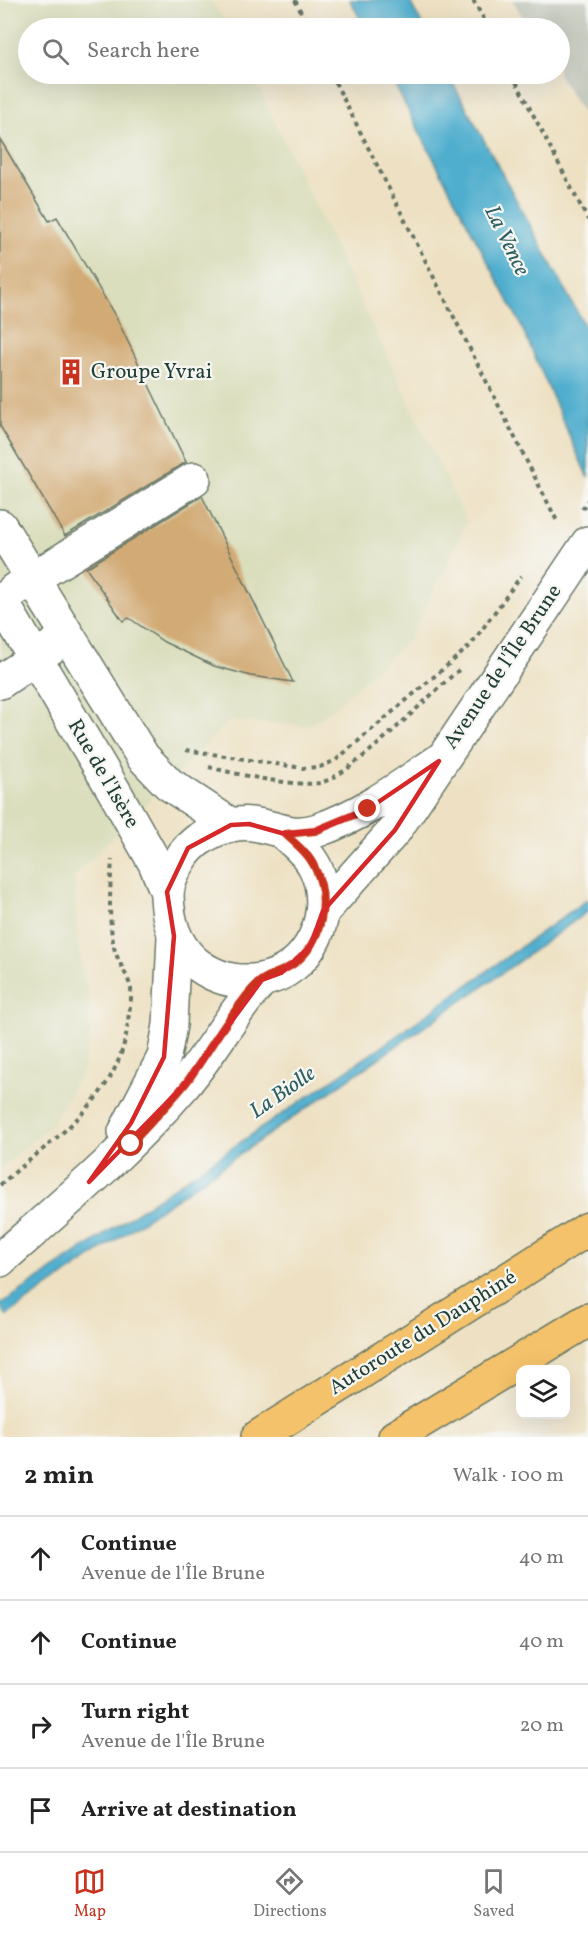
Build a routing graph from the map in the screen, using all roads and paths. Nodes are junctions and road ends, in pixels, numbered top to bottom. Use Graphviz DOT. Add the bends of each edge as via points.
graph roads {
  1 [pos="294,0"];
  2 [pos="473,0"];
  3 [pos="304,18"];
  4 [pos="483,18"];
  5 [pos="337,84"];
  6 [pos="517,84"];
  7 [pos="588,220"];
  8 [pos="194,479"];
  9 [pos="0,526"];
  10 [pos="576,537"];
  11 [pos="524,571"];
  12 [pos="31,579"];
  13 [pos="0,599"];
  14 [pos="67,638"];
  15 [pos="35,658"];
  16 [pos="461,668"];
  17 [pos="0,682"];
  18 [pos="186,750"];
  19 [pos="440,761"];
  20 [pos="204,765"];
  21 [pos="231,825"];
  22 [pos="285,834"];
  23 [pos="112,853"];
  24 [pos="167,892"];
  25 [pos="323,911"];
  26 [pos="174,936"];
  27 [pos="262,980"];
  28 [pos="90,1182"];
  29 [pos="0,1185"];
  30 [pos="588,1229"];
  31 [pos="0,1260"];
  32 [pos="588,1320"];
  33 [pos="258,1437"];
  34 [pos="395,1437"];
  1 -- 3 [label="path"];
  2 -- 4 [label="path"];
  5 -- 10 [label="path"];
  6 -- 7 [label="path"];
  8 -- 12 [label="street"];
  9 -- 12 [label="street, Rue de l'Isère"];
  10 -- 19 [label="street, Avenue de l'Île Brune"];
  11 -- 18 [label="path" via="470,646 336,760 321,767 302,768"];
  12 -- 13 [label="street"];
  12 -- 14 [label="street, Rue de l'Isère"];
  13 -- 15 [label="street, Rue de l'Isère"];
  14 -- 15 [label="street"];
  14 -- 21 [label="street, Rue de l'Isère" via="143,757 177,789"];
  15 -- 17 [label="street"];
  15 -- 24 [label="street, Rue de l'Isère" via="155,862"];
  16 -- 20 [label="path" via="367,754 336,777 318,783 281,781"];
  19 -- 22 [label="street, Avenue de l'Île Brune" via="368,809 315,831"];
  19 -- 25 [label="street, Avenue de l'Île Brune" via="395,830"];
  21 -- 22 [label="street" via="249,824"];
  21 -- 24 [label="street" via="208,834 189,848 175,868"];
  22 -- 25 [label="street" via="315,867 322,888"];
  23 -- 29 [label="path" via="114,949 131,989 127,1032 117,1068 69,1129"];
  24 -- 26 [label="street"];
  25 -- 27 [label="street" via="319,930 304,955 281,973"];
  26 -- 27 [label="street" via="186,954 220,978"];
  26 -- 28 [label="street" via="170,1025 164,1057 131,1123"];
  27 -- 28 [label="street" via="240,1003 185,1084"];
  28 -- 31 [label="street"];
  30 -- 33 [label="highway, Autoroute du Dauphiné"];
  32 -- 34 [label="highway"];
}
